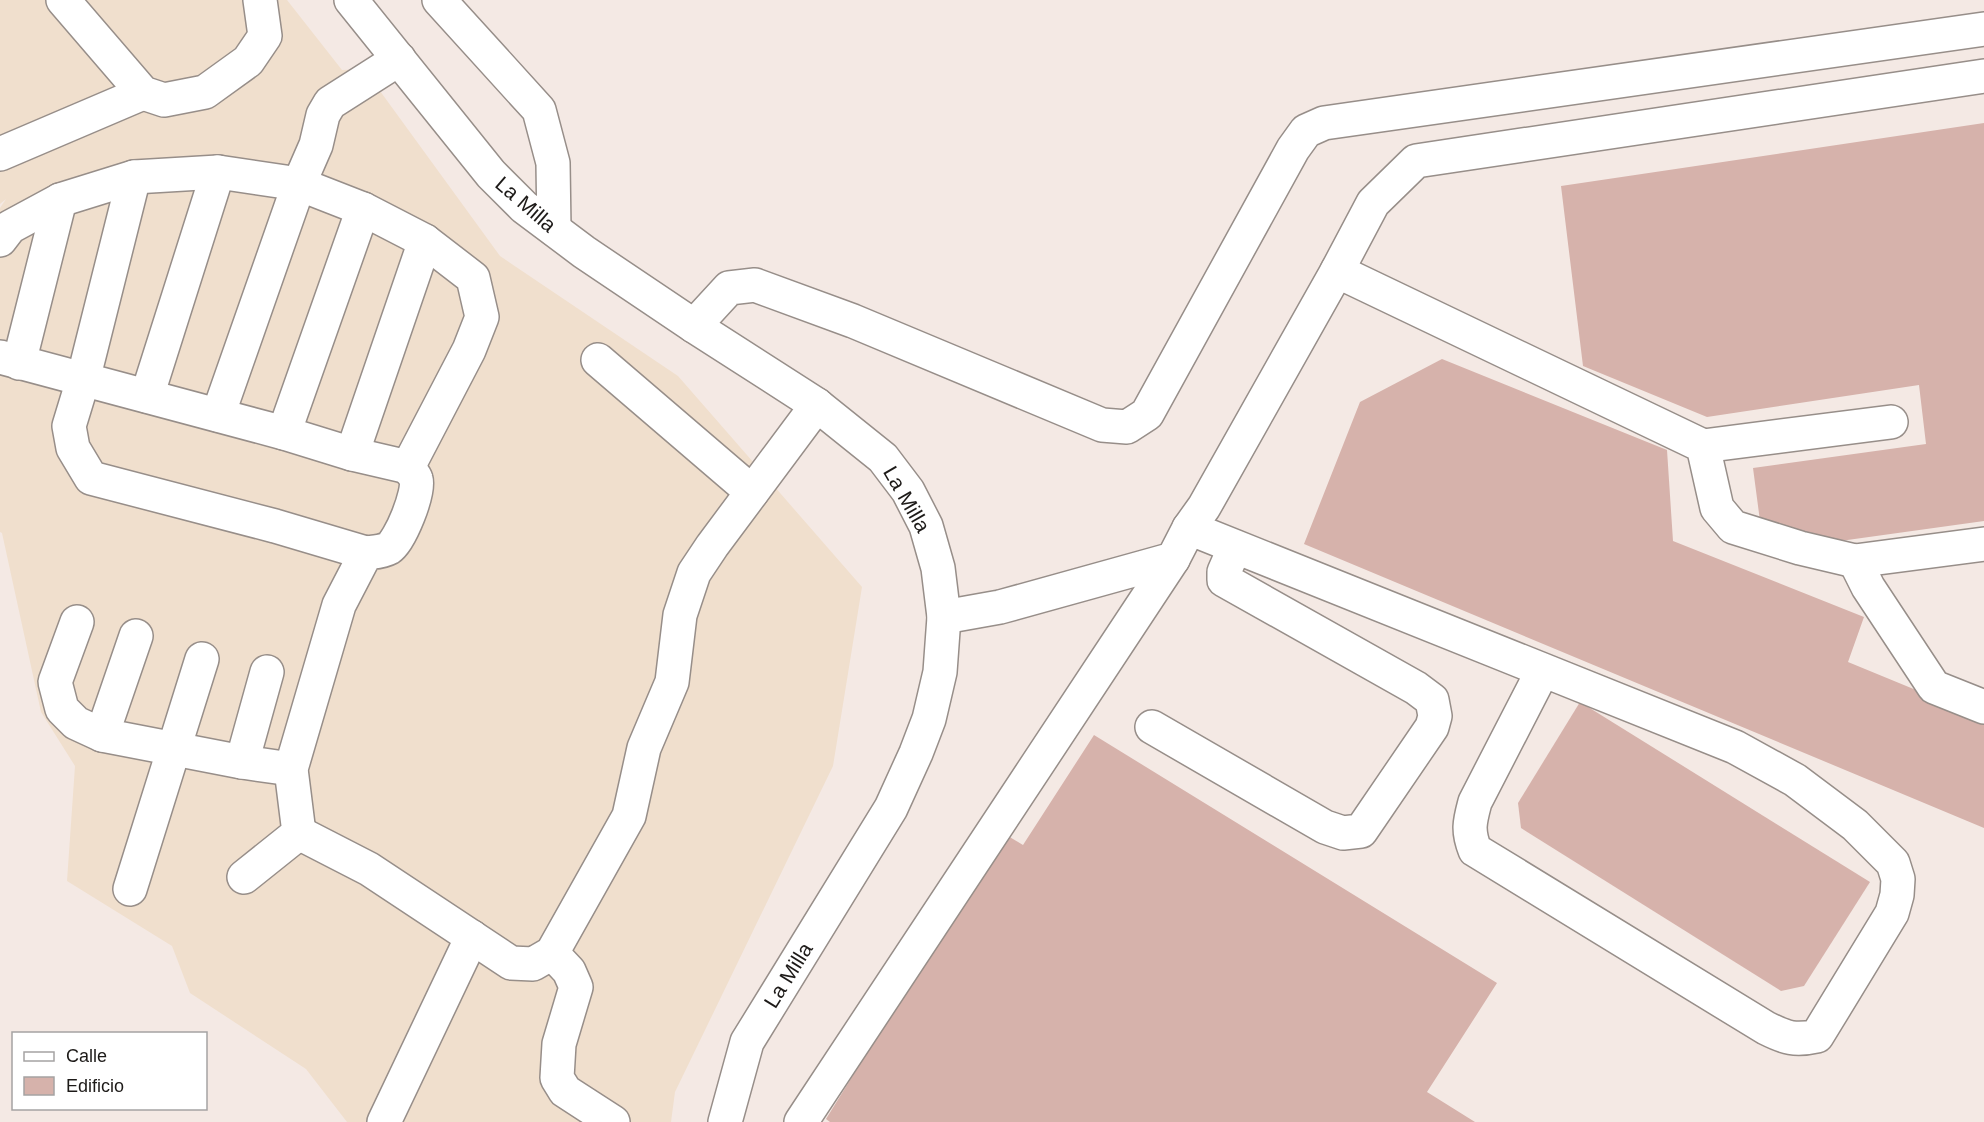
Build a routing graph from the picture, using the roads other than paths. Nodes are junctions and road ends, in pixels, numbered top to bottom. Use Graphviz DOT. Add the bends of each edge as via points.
graph roads {
  1 [pos="63,0"];
  2 [pos="260,0"];
  3 [pos="351,0"];
  4 [pos="439,0"];
  5 [pos="1984,29"];
  6 [pos="399,58"];
  7 [pos="1984,76"];
  8 [pos="143,93"];
  9 [pos="0,154"];
  10 [pos="218,172"];
  11 [pos="134,177"];
  12 [pos="299,184"];
  13 [pos="60,200"];
  14 [pos="363,209"];
  15 [pos="554,229"];
  16 [pos="0,240"];
  17 [pos="425,241"];
  18 [pos="1337,271"];
  19 [pos="694,326"];
  20 [pos="9,360"];
  21 [pos="598,360"];
  22 [pos="83,380"];
  23 [pos="147,396"];
  24 [pos="817,405"];
  25 [pos="218,415"];
  26 [pos="1891,422"];
  27 [pos="284,433"];
  28 [pos="1703,446"];
  29 [pos="352,454"];
  30 [pos="408,467"];
  31 [pos="752,492"];
  32 [pos="1189,528"];
  33 [pos="1984,544"];
  34 [pos="1235,547"];
  35 [pos="366,553"];
  36 [pos="1173,559"];
  37 [pos="1855,561"];
  38 [pos="944,617"];
  39 [pos="77,622"];
  40 [pos="136,636"];
  41 [pos="202,659"];
  42 [pos="1543,670"];
  43 [pos="267,672"];
  44 [pos="1984,707"];
  45 [pos="1152,727"];
  46 [pos="102,735"];
  47 [pos="175,749"];
  48 [pos="242,762"];
  49 [pos="291,768"];
  50 [pos="299,833"];
  51 [pos="244,877"];
  52 [pos="130,889"];
  53 [pos="472,937"];
  54 [pos="552,953"];
  55 [pos="384,1122"];
  56 [pos="613,1122"];
  57 [pos="725,1122"];
  58 [pos="801,1122"];
  1 -- 8 [label="street"];
  2 -- 8 [label="street" via="265,36 248,61 205,92 164,100"];
  3 -- 6 [label="street, La Milla"];
  4 -- 15 [label="street" via="539,111 553,163"];
  5 -- 19 [label="street" via="1324,123 1306,131 1147,414 1127,427 1102,425 854,321 755,285 729,288"];
  6 -- 12 [label="street" via="330,103"];
  6 -- 15 [label="street, La Milla" via="491,174 524,207"];
  7 -- 18 [label="street" via="1416,161 1373,203"];
  8 -- 9 [label="street"];
  10 -- 11 [label="street"];
  10 -- 12 [label="street"];
  10 -- 23 [label="street"];
  11 -- 13 [label="street"];
  11 -- 22 [label="street"];
  12 -- 14 [label="street"];
  12 -- 25 [label="street"];
  13 -- 16 [label="street" via="10,227"];
  13 -- 20 [label="street"];
  14 -- 17 [label="street"];
  14 -- 27 [label="street"];
  15 -- 19 [label="street, La Milla"];
  17 -- 29 [label="street"];
  17 -- 30 [label="street" via="473,278 482,317"];
  18 -- 28 [label="street"];
  18 -- 32 [label="street"];
  19 -- 24 [label="street, La Milla"];
  20 -- 22 [label="street"];
  21 -- 31 [label="street"];
  22 -- 23 [label="street"];
  22 -- 35 [label="street" via="69,426 73,448 91,478"];
  23 -- 25 [label="street"];
  24 -- 31 [label="street"];
  24 -- 38 [label="street, La Milla" via="883,458 908,491 926,526 938,568"];
  25 -- 27 [label="street"];
  26 -- 28 [label="street"];
  27 -- 29 [label="street"];
  28 -- 37 [label="street" via="1717,508 1733,527"];
  29 -- 30 [label="street"];
  30 -- 35 [label="street" via="416,480 416,492 407,519 391,547"];
  31 -- 54 [label="street" via="694,573 680,615 672,682 644,747 629,816"];
  32 -- 34 [label="street"];
  32 -- 36 [label="street"];
  33 -- 37 [label="street"];
  34 -- 42 [label="street"];
  34 -- 45 [label="street" via="1224,580 1416,688 1432,700 1432,727 1361,831 1343,832 1324,827"];
  35 -- 49 [label="street" via="339,605"];
  36 -- 38 [label="street" via="1000,607"];
  36 -- 58 [label="street"];
  37 -- 44 [label="street" via="1934,687"];
  38 -- 57 [label="street, La Milla" via="940,672 916,753 891,808 747,1042"];
  39 -- 46 [label="street" via="55,682 62,709 76,723"];
  40 -- 46 [label="street"];
  41 -- 47 [label="street"];
  42 -- 42 [label="street" via="1735,747 1795,780 1855,825 1893,864 1898,879 1892,913 1817,1036 1801,1040 1766,1028 1475,850 1469,835 1475,802"];
  43 -- 48 [label="street"];
  46 -- 47 [label="street"];
  47 -- 48 [label="street"];
  47 -- 52 [label="street"];
  48 -- 49 [label="street"];
  49 -- 50 [label="street"];
  50 -- 51 [label="street"];
  50 -- 53 [label="street" via="369,869"];
  53 -- 54 [label="street" via="511,963 533,964"];
  53 -- 55 [label="street"];
  54 -- 56 [label="street" via="569,971 576,987 559,1044 557,1078 565,1091"];
}
